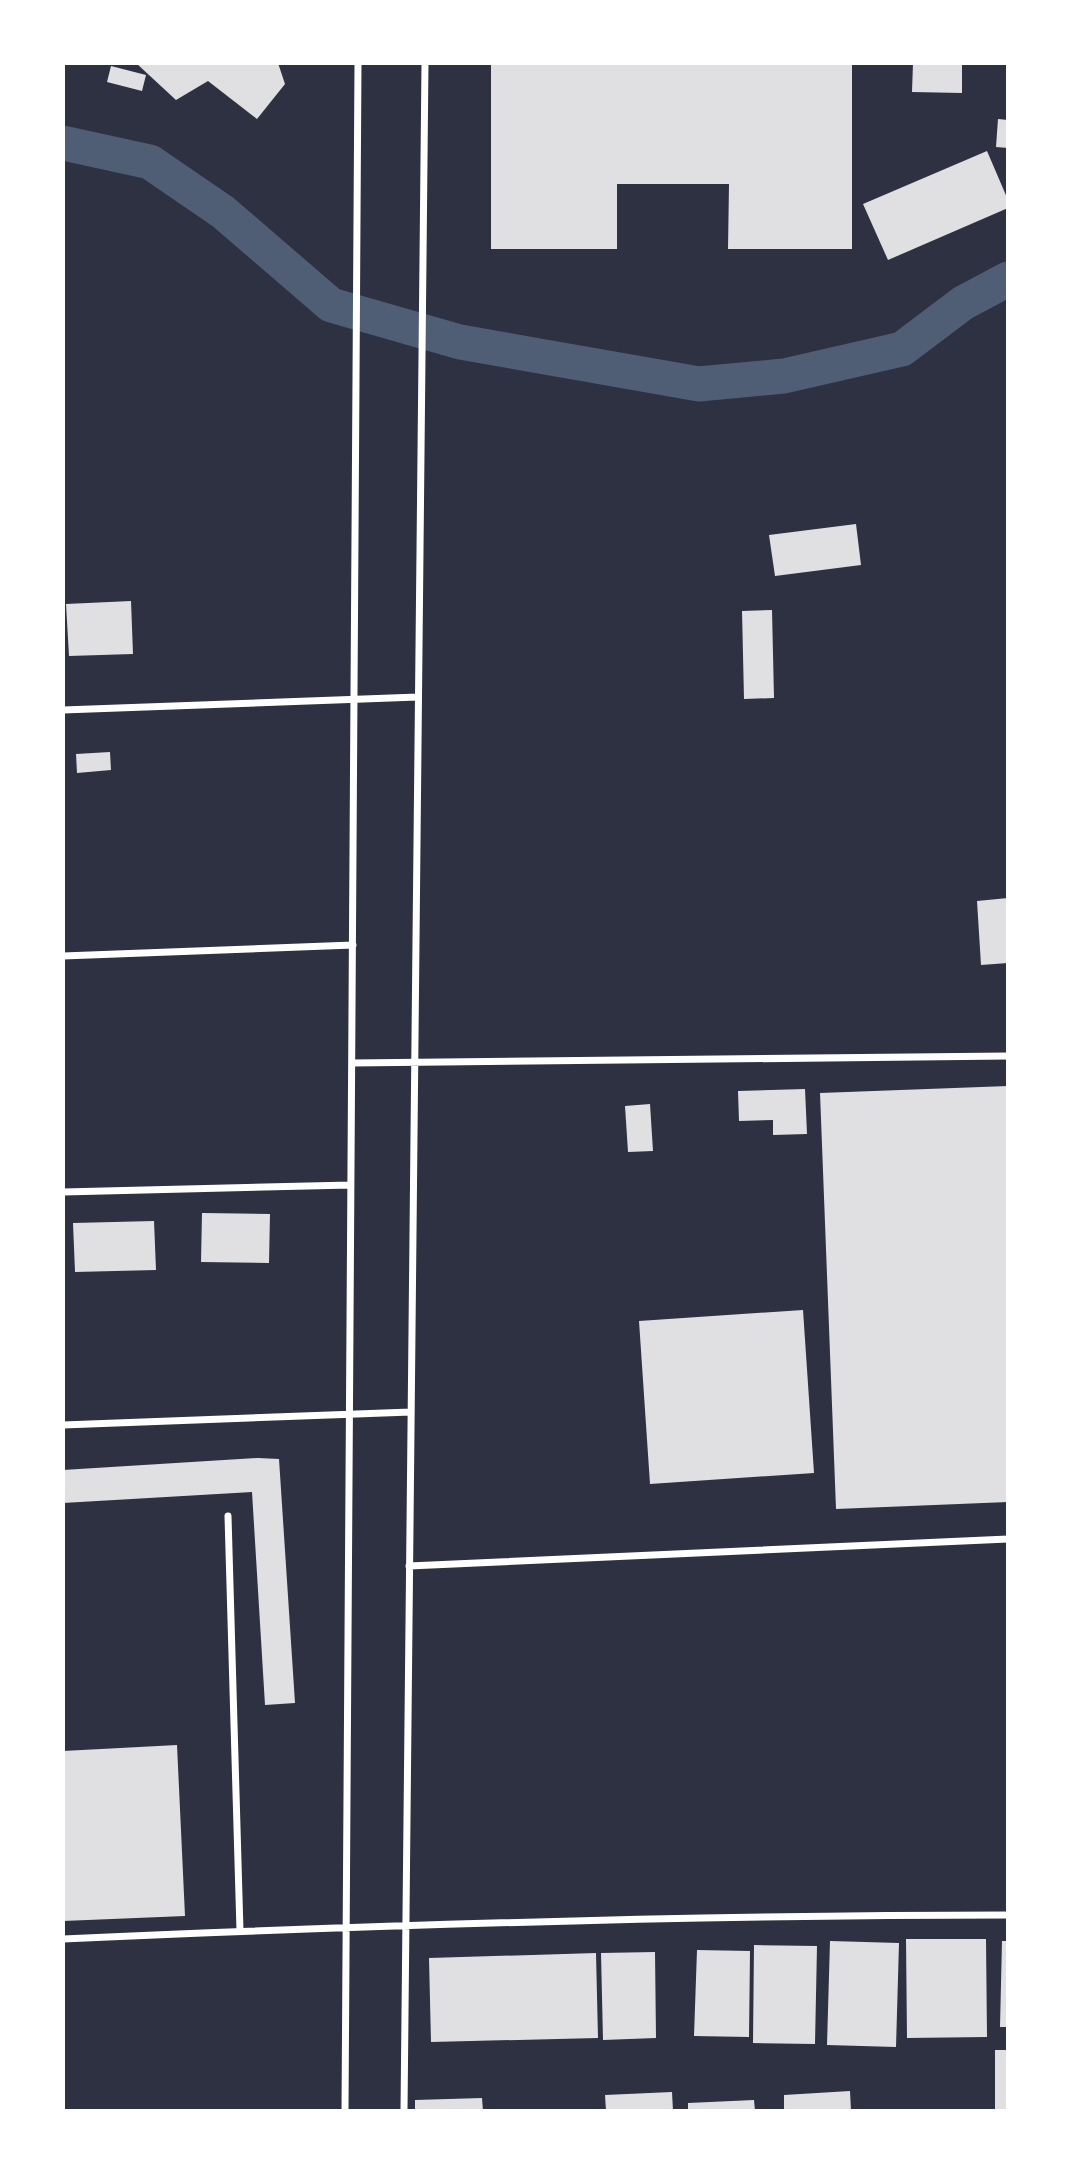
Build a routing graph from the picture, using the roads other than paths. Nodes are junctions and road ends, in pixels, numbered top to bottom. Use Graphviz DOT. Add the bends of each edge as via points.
graph roads {
  1 [pos="358,63"];
  2 [pos="425,63"];
  3 [pos="418,697"];
  4 [pos="355,701"];
  5 [pos="63,710"];
  6 [pos="353,945"];
  7 [pos="63,956"];
  8 [pos="1008,1056"];
  9 [pos="415,1062"];
  10 [pos="352,1063"];
  11 [pos="351,1185"];
  12 [pos="63,1192"];
  13 [pos="411,1412"];
  14 [pos="350,1415"];
  15 [pos="63,1425"];
  16 [pos="228,1516"];
  17 [pos="1008,1539"];
  18 [pos="410,1566"];
  19 [pos="1008,1915"];
  20 [pos="406,1925"];
  21 [pos="346,1927"];
  22 [pos="240,1931"];
  23 [pos="63,1939"];
  24 [pos="345,2111"];
  25 [pos="404,2111"];
  1 -- 4 [label="street"];
  2 -- 3 [label="street"];
  3 -- 4 [label="street"];
  3 -- 9 [label="street"];
  4 -- 5 [label="street"];
  4 -- 6 [label="street"];
  6 -- 7 [label="street"];
  6 -- 10 [label="street"];
  8 -- 9 [label="street"];
  9 -- 10 [label="street"];
  9 -- 13 [label="street"];
  10 -- 11 [label="street"];
  11 -- 12 [label="street"];
  11 -- 14 [label="street"];
  13 -- 14 [label="street"];
  13 -- 18 [label="street"];
  14 -- 15 [label="street"];
  14 -- 21 [label="street"];
  16 -- 22 [label="street"];
  17 -- 18 [label="street"];
  18 -- 20 [label="street"];
  19 -- 20 [label="street"];
  20 -- 21 [label="street"];
  20 -- 25 [label="street"];
  21 -- 22 [label="street"];
  21 -- 24 [label="street"];
  22 -- 23 [label="street"];
}
